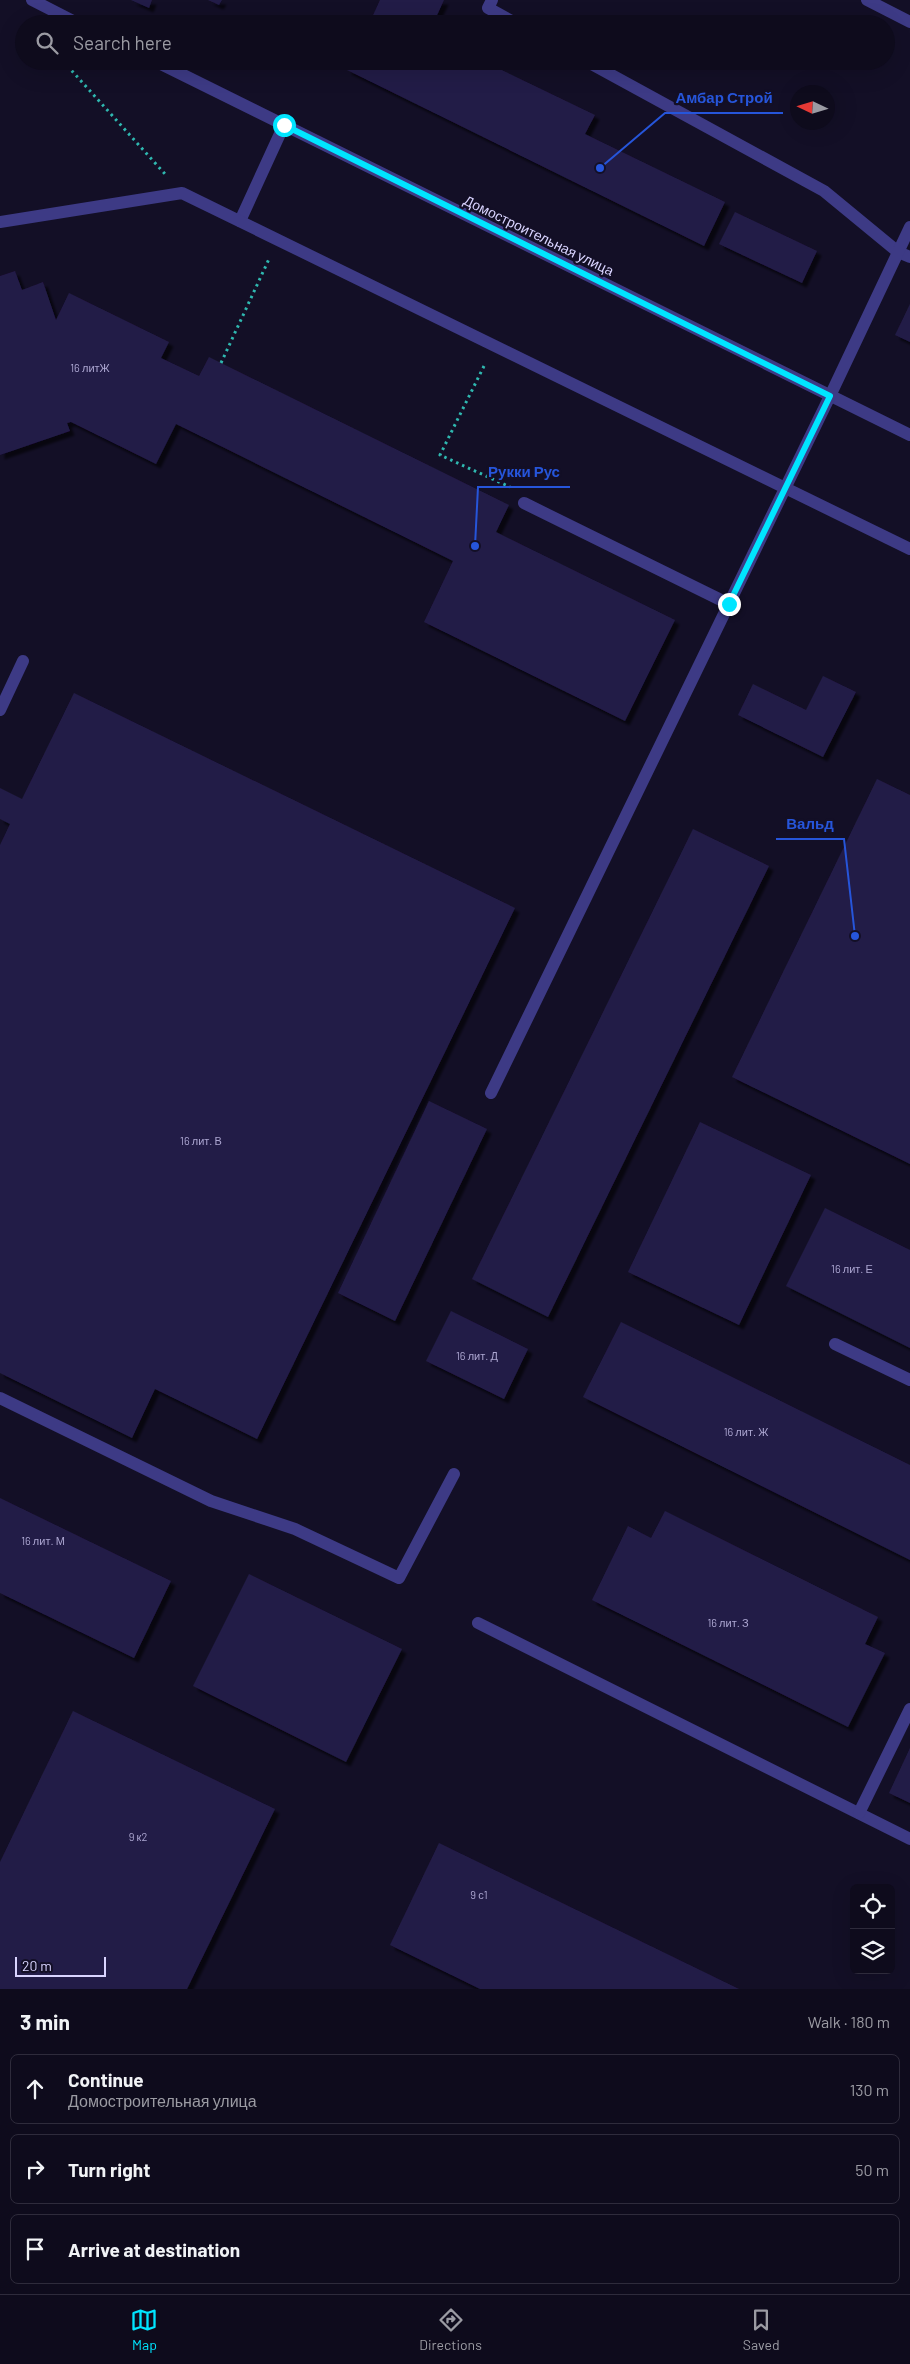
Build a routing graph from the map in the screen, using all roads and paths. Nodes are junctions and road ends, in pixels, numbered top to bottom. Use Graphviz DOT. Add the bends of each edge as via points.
graph roads {
  1 [pos="32,0"];
  2 [pos="492,0"];
  3 [pos="867,0"];
  4 [pos="61,15"];
  5 [pos="501,15"];
  6 [pos="910,22"];
  7 [pos="71,70"];
  8 [pos="173,70"];
  9 [pos="602,70"];
  10 [pos="284,125"];
  11 [pos="182,193"];
  12 [pos="240,221"];
  13 [pos="0,222"];
  14 [pos="910,227"];
  15 [pos="278,240"];
  16 [pos="904,254"];
  17 [pos="494,345"];
  18 [pos="221,363"];
  19 [pos="830,396"];
  20 [pos="910,435"];
  21 [pos="785,488"];
  22 [pos="524,502"];
  23 [pos="910,549"];
  24 [pos="729,604"];
  25 [pos="23,661"];
  26 [pos="0,710"];
  27 [pos="491,1093"];
  28 [pos="835,1344"];
  29 [pos="910,1380"];
  30 [pos="0,1398"];
  31 [pos="454,1474"];
  32 [pos="478,1623"];
  33 [pos="910,1709"];
  34 [pos="859,1813"];
  35 [pos="910,1839"];
  1 -- 4 [label="street"];
  2 -- 5 [label="street" via="488,8"];
  3 -- 6 [label="street"];
  7 -- 11 [label="path"];
  8 -- 10 [label="street, Домостроительная улица"];
  9 -- 16 [label="street" via="824,191"];
  10 -- 12 [label="street"];
  10 -- 19 [label="street, Домостроительная улица"];
  11 -- 12 [label="street"];
  11 -- 13 [label="street"];
  12 -- 15 [label="street"];
  14 -- 16 [label="street"];
  15 -- 17 [label="street"];
  15 -- 18 [label="path"];
  16 -- 19 [label="street"];
  17 -- 21 [label="street"];
  17 -- 22 [label="path" via="440,455 512,488"];
  19 -- 20 [label="street, Домостроительная улица"];
  19 -- 21 [label="street"];
  21 -- 23 [label="street"];
  21 -- 24 [label="street"];
  22 -- 24 [label="street"];
  24 -- 27 [label="street"];
  25 -- 26 [label="street"];
  28 -- 29 [label="street"];
  30 -- 31 [label="street" via="211,1501 295,1529 399,1578"];
  32 -- 34 [label="street"];
  33 -- 34 [label="street"];
  34 -- 35 [label="street"];
}
